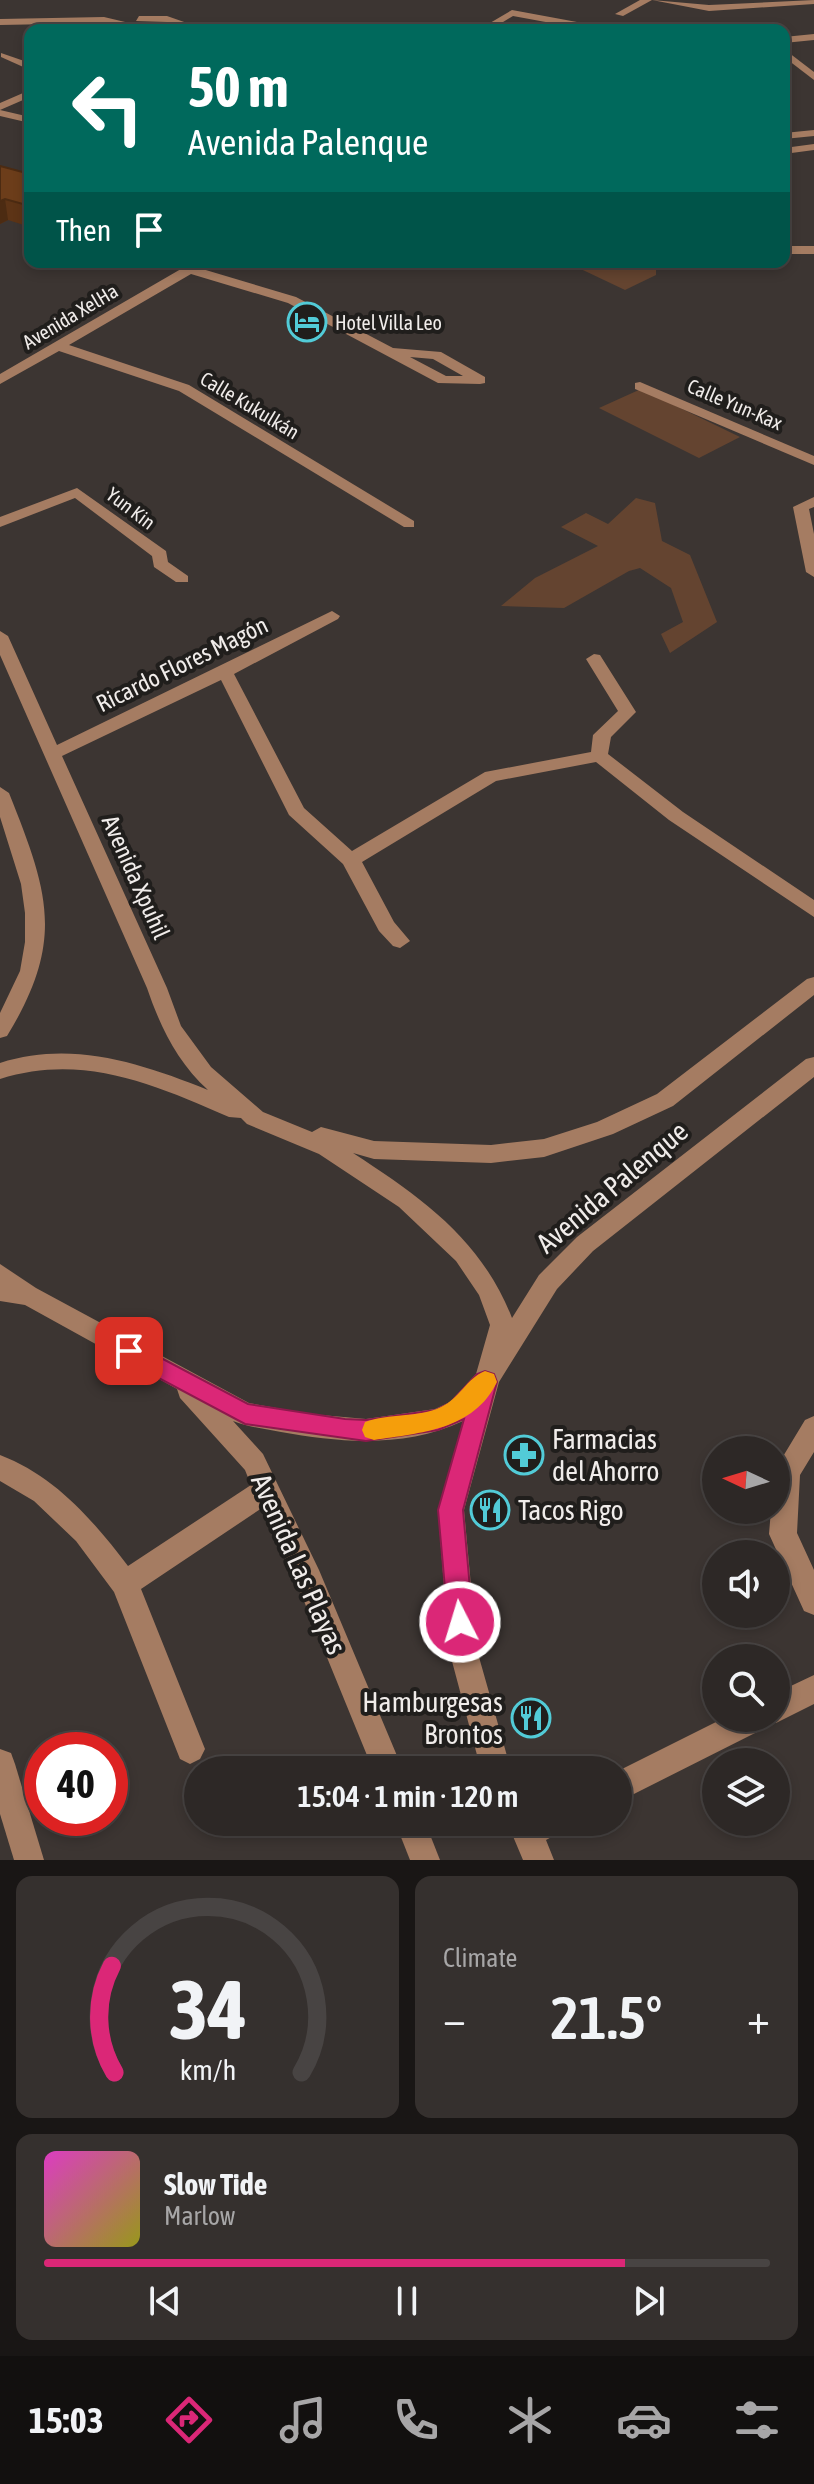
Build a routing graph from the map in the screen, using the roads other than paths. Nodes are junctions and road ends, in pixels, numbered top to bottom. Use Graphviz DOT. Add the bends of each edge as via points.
graph roads {
  1 [pos="647,0"];
  2 [pos="657,0"];
  3 [pos="731,0"];
  4 [pos="814,1"];
  5 [pos="740,7"];
  6 [pos="620,14"];
  7 [pos="104,20"];
  8 [pos="0,22"];
  9 [pos="124,24"];
  10 [pos="180,24"];
  11 [pos="493,24"];
  12 [pos="572,24"];
  13 [pos="814,37"];
  14 [pos="790,39"];
  15 [pos="24,54"];
  16 [pos="790,57"];
  17 [pos="24,64"];
  18 [pos="813,75"];
  19 [pos="24,96"];
  20 [pos="0,110"];
  21 [pos="24,118"];
  22 [pos="814,133"];
  23 [pos="790,135"];
  24 [pos="814,147"];
  25 [pos="790,150"];
  26 [pos="790,150"];
  27 [pos="814,154"];
  28 [pos="790,250"];
  29 [pos="814,250"];
  30 [pos="188,269"];
  31 [pos="58,346"];
  32 [pos="391,352"];
  33 [pos="1,381"];
  34 [pos="640,386"];
  35 [pos="814,461"];
  36 [pos="814,501"];
  37 [pos="0,522"];
  38 [pos="409,524"];
  39 [pos="814,572"];
  40 [pos="182,579"];
  41 [pos="332,616"];
  42 [pos="0,636"];
  43 [pos="594,659"];
  44 [pos="225,672"];
  45 [pos="52,754"];
  46 [pos="599,756"];
  47 [pos="0,793"];
  48 [pos="351,860"];
  49 [pos="814,910"];
  50 [pos="400,941"];
  51 [pos="814,984"];
  52 [pos="0,1030"];
  53 [pos="814,1066"];
  54 [pos="0,1071"];
  55 [pos="255,1118"];
  56 [pos="0,1274"];
  57 [pos="0,1291"];
  58 [pos="30,1296"];
  59 [pos="178,1378"];
  60 [pos="485,1382"];
  61 [pos="814,1428"];
  62 [pos="0,1467"];
  63 [pos="266,1490"];
  64 [pos="125,1584"];
  65 [pos="814,1601"];
  66 [pos="814,1689"];
  67 [pos="790,1701"];
  68 [pos="727,1732"];
  69 [pos="190,1749"];
  70 [pos="382,1756"];
  71 [pos="492,1756"];
  72 [pos="0,1764"];
  73 [pos="632,1780"];
  74 [pos="416,1836"];
  75 [pos="29,1860"];
  76 [pos="425,1860"];
  1 -- 6 [label="street"];
  2 -- 5 [label="street"];
  3 -- 5 [label="street"];
  4 -- 5 [label="street"];
  7 -- 8 [label="street"];
  7 -- 9 [label="street"];
  7 -- 10 [label="street" via="167,19"];
  11 -- 12 [label="street" via="512,13"];
  13 -- 14 [label="street"];
  15 -- 17 [label="street" via="4,55"];
  16 -- 18 [label="street"];
  19 -- 20 [label="street"];
  20 -- 21 [label="street"];
  22 -- 23 [label="street"];
  24 -- 25 [label="street"];
  26 -- 27 [label="street"];
  28 -- 29 [label="street"];
  30 -- 31 [label="street, Avenida XelHa"];
  30 -- 32 [label="street" via="292,300"];
  31 -- 33 [label="street, Avenida XelHa"];
  31 -- 38 [label="street, Calle Kukulkán" via="184,388"];
  32 -- 32 [label="street" via="443,380 480,380 436,355"];
  34 -- 35 [label="street, Calle Yun-Kax"];
  36 -- 39 [label="street" via="801,507"];
  37 -- 40 [label="street, Yun Kin" via="77,492 160,554 160,564"];
  41 -- 44 [label="street, Ricardo Flores Magón"];
  42 -- 45 [label="street, Avenida Xpuhil"];
  43 -- 46 [label="street" via="627,712 602,735"];
  44 -- 45 [label="street, Ricardo Flores Magón"];
  44 -- 48 [label="street" via="296,811"];
  45 -- 55 [label="street, Avenida Xpuhil" via="171,1028 203,1073"];
  46 -- 48 [label="street" via="491,776"];
  46 -- 49 [label="street"];
  47 -- 52 [label="street" via="35,895 36,953 14,1011"];
  48 -- 50 [label="street" via="386,926"];
  51 -- 55 [label="street, Avenida Palenque" via="665,1100 544,1148 491,1154 374,1150"];
  53 -- 60 [label="street, Avenida Palenque" via="585,1244 548,1282"];
  54 -- 55 [label="street, Avenida Palenque" via="47,1060 93,1062 161,1080"];
  55 -- 60 [label="street" via="356,1165 407,1200 464,1254 489,1291 502,1325"];
  56 -- 58 [label="street"];
  57 -- 58 [label="street, Avenida Palenque"];
  58 -- 59 [label="street, Avenida Palenque"];
  59 -- 60 [label="street, Avenida Palenque" via="245,1414 366,1431 438,1420 459,1410"];
  59 -- 63 [label="street, Avenida Las Playas" via="254,1462"];
  60 -- 71 [label="street" via="451,1510 463,1650"];
  61 -- 65 [label="street" via="787,1473 783,1534"];
  62 -- 64 [label="street" via="43,1492 86,1532"];
  63 -- 64 [label="street"];
  63 -- 70 [label="street, Avenida Las Playas"];
  64 -- 69 [label="street"];
  66 -- 67 [label="street"];
  68 -- 73 [label="street"];
  72 -- 75 [label="street"];
  74 -- 76 [label="street"];
}
